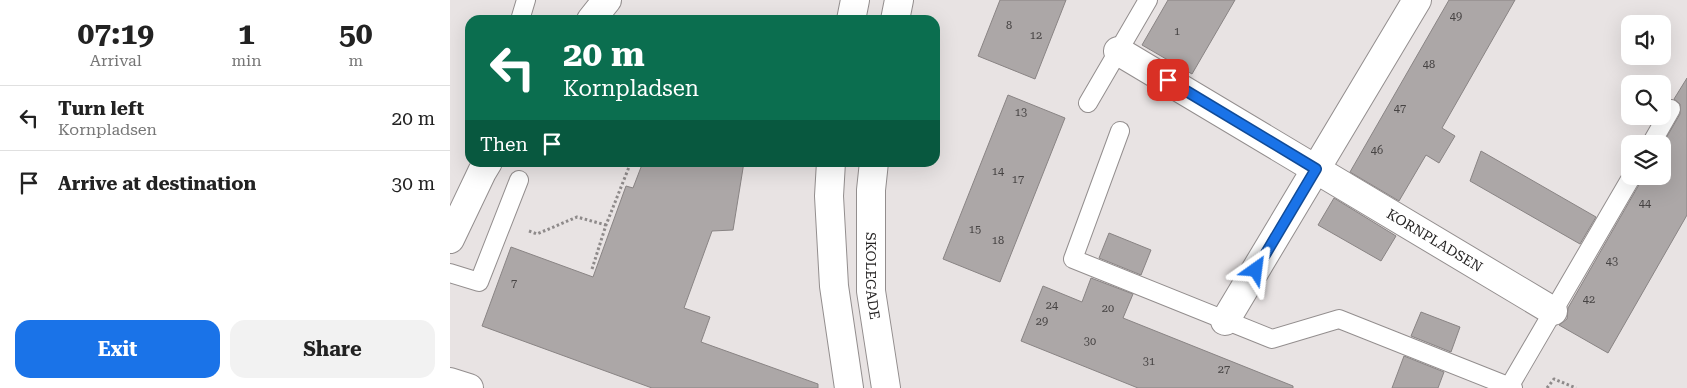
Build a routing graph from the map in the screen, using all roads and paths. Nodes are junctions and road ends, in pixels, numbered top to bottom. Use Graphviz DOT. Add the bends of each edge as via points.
graph roads {
  1 [pos="526,0"];
  2 [pos="607,0"];
  3 [pos="855,0"];
  4 [pos="899,0"];
  5 [pos="1148,0"];
  6 [pos="1417,0"];
  7 [pos="522,15"];
  8 [pos="595,15"];
  9 [pos="852,15"];
  10 [pos="896,15"];
  11 [pos="1118,51"];
  12 [pos="1088,103"];
  13 [pos="1120,131"];
  14 [pos="485,167"];
  15 [pos="629,167"];
  16 [pos="831,167"];
  17 [pos="873,167"];
  18 [pos="1316,169"];
  19 [pos="519,180"];
  20 [pos="1627,185"];
  21 [pos="503,222"];
  22 [pos="606,226"];
  23 [pos="450,239"];
  24 [pos="592,269"];
  25 [pos="450,273"];
  26 [pos="1554,311"];
  27 [pos="1225,321"];
  28 [pos="450,382"];
  29 [pos="1511,387"];
  30 [pos="469,388"];
  31 [pos="849,388"];
  32 [pos="886,388"];
  33 [pos="1547,388"];
  34 [pos="1576,388"];
  1 -- 7 [label="lane"];
  2 -- 8 [label="street"];
  3 -- 9 [label="street"];
  4 -- 10 [label="street"];
  5 -- 11 [label="lane"];
  6 -- 18 [label="street"];
  11 -- 12 [label="lane"];
  11 -- 18 [label="street, KORNPLADSEN"];
  13 -- 27 [label="lane" via="1073,259"];
  14 -- 23 [label="street"];
  15 -- 22 [label="path"];
  16 -- 31 [label="street" via="829,196 834,286"];
  17 -- 32 [label="street, SKOLEGADE" via="871,291"];
  18 -- 26 [label="street, KORNPLADSEN"];
  18 -- 27 [label="street"];
  19 -- 21 [label="lane"];
  20 -- 26 [label="lane"];
  21 -- 22 [label="path" via="537,234 577,217"];
  21 -- 25 [label="lane" via="479,282"];
  22 -- 24 [label="path"];
  26 -- 29 [label="lane"];
  27 -- 29 [label="lane" via="1272,339 1339,318"];
  28 -- 30 [label="street"];
  33 -- 34 [label="path" via="1554,379"];
}
